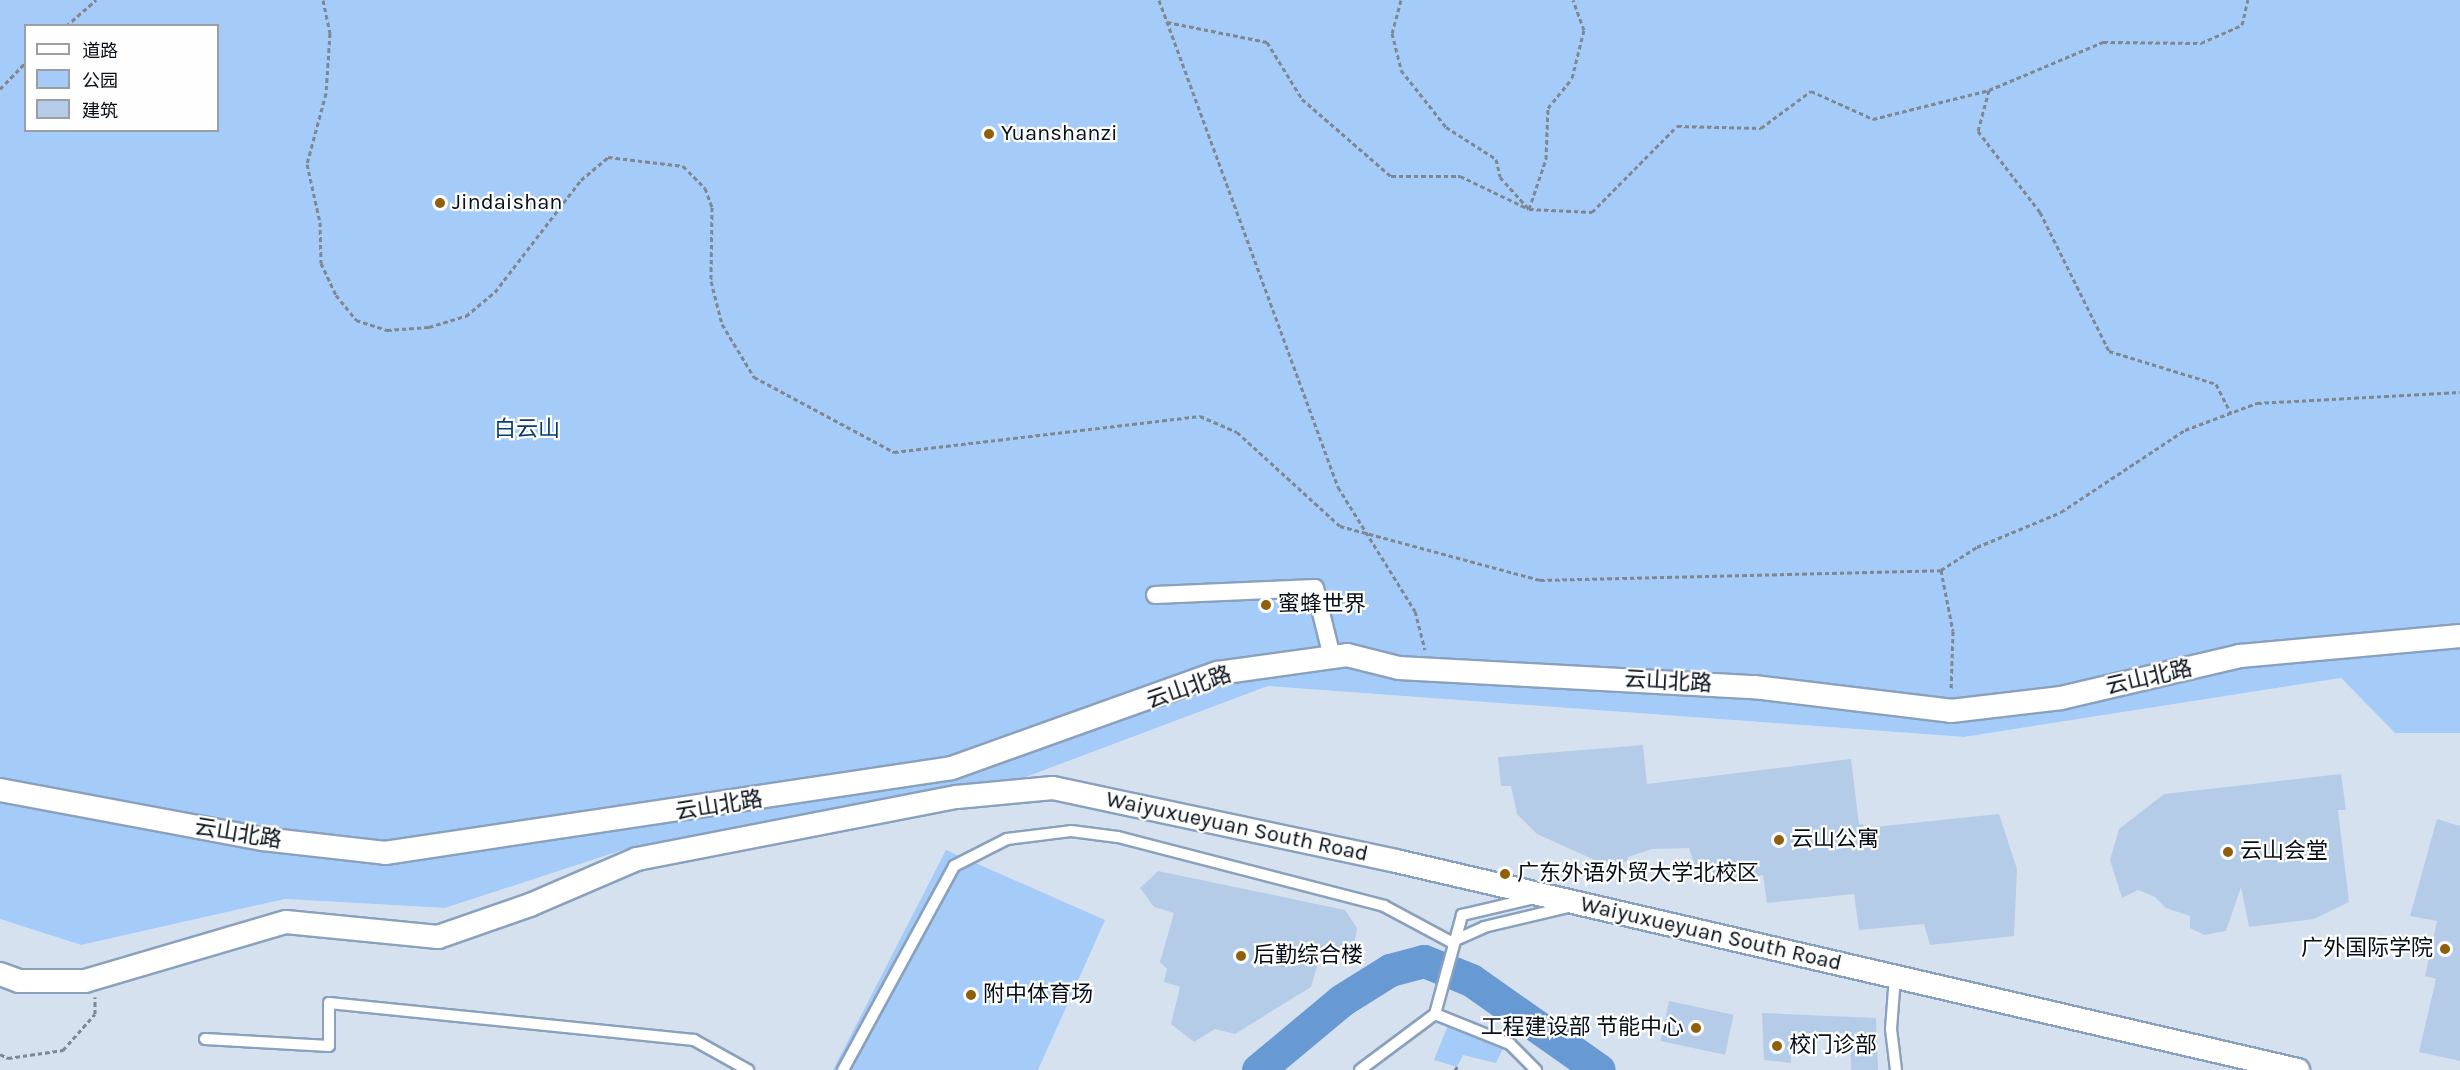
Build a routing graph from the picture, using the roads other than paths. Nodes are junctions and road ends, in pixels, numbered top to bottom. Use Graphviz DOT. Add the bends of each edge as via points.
graph roads {
  1 [pos="1155,595"];
  2 [pos="2460,636"];
  3 [pos="1332,657"];
  4 [pos="952,768"];
  5 [pos="0,790"];
  6 [pos="957,797"];
  7 [pos="1552,897"];
  8 [pos="1584,904"];
  9 [pos="1451,942"];
  10 [pos="0,974"];
  11 [pos="1895,976"];
  12 [pos="1435,1014"];
  13 [pos="206,1039"];
  14 [pos="748,1070"];
  15 [pos="843,1070"];
  16 [pos="1360,1070"];
  17 [pos="1536,1070"];
  18 [pos="1896,1070"];
  19 [pos="2298,1070"];
  1 -- 3 [label="street" via="1315,588"];
  2 -- 3 [label="street, 云山北路" via="2241,656 2061,698 1951,711 1754,687 1430,669"];
  3 -- 4 [label="street, 云山北路" via="1218,673"];
  4 -- 5 [label="street, 云山北路" via="385,853 263,839"];
  4 -- 6 [label="street"];
  6 -- 7 [label="street, Waiyuxueyuan South Road" via="1053,788"];
  6 -- 10 [label="street, Waiyuxueyuan South Road" via="637,860 530,906 438,936 286,922 95,978 19,981"];
  7 -- 8 [label="street, Waiyuxueyuan South Road"];
  7 -- 9 [label="lane" via="1479,907 1462,915"];
  8 -- 9 [label="lane" via="1514,918"];
  8 -- 11 [label="street, Waiyuxueyuan South Road"];
  9 -- 12 [label="lane"];
  9 -- 15 [label="lane" via="1384,906 1118,837 1071,831 1007,839 954,866"];
  11 -- 18 [label="lane" via="1891,1029"];
  11 -- 19 [label="street, Waiyuxueyuan South Road"];
  12 -- 16 [label="lane"];
  12 -- 17 [label="lane" via="1510,1044"];
  13 -- 14 [label="lane" via="329,1046 329,1002 694,1040"];
}
